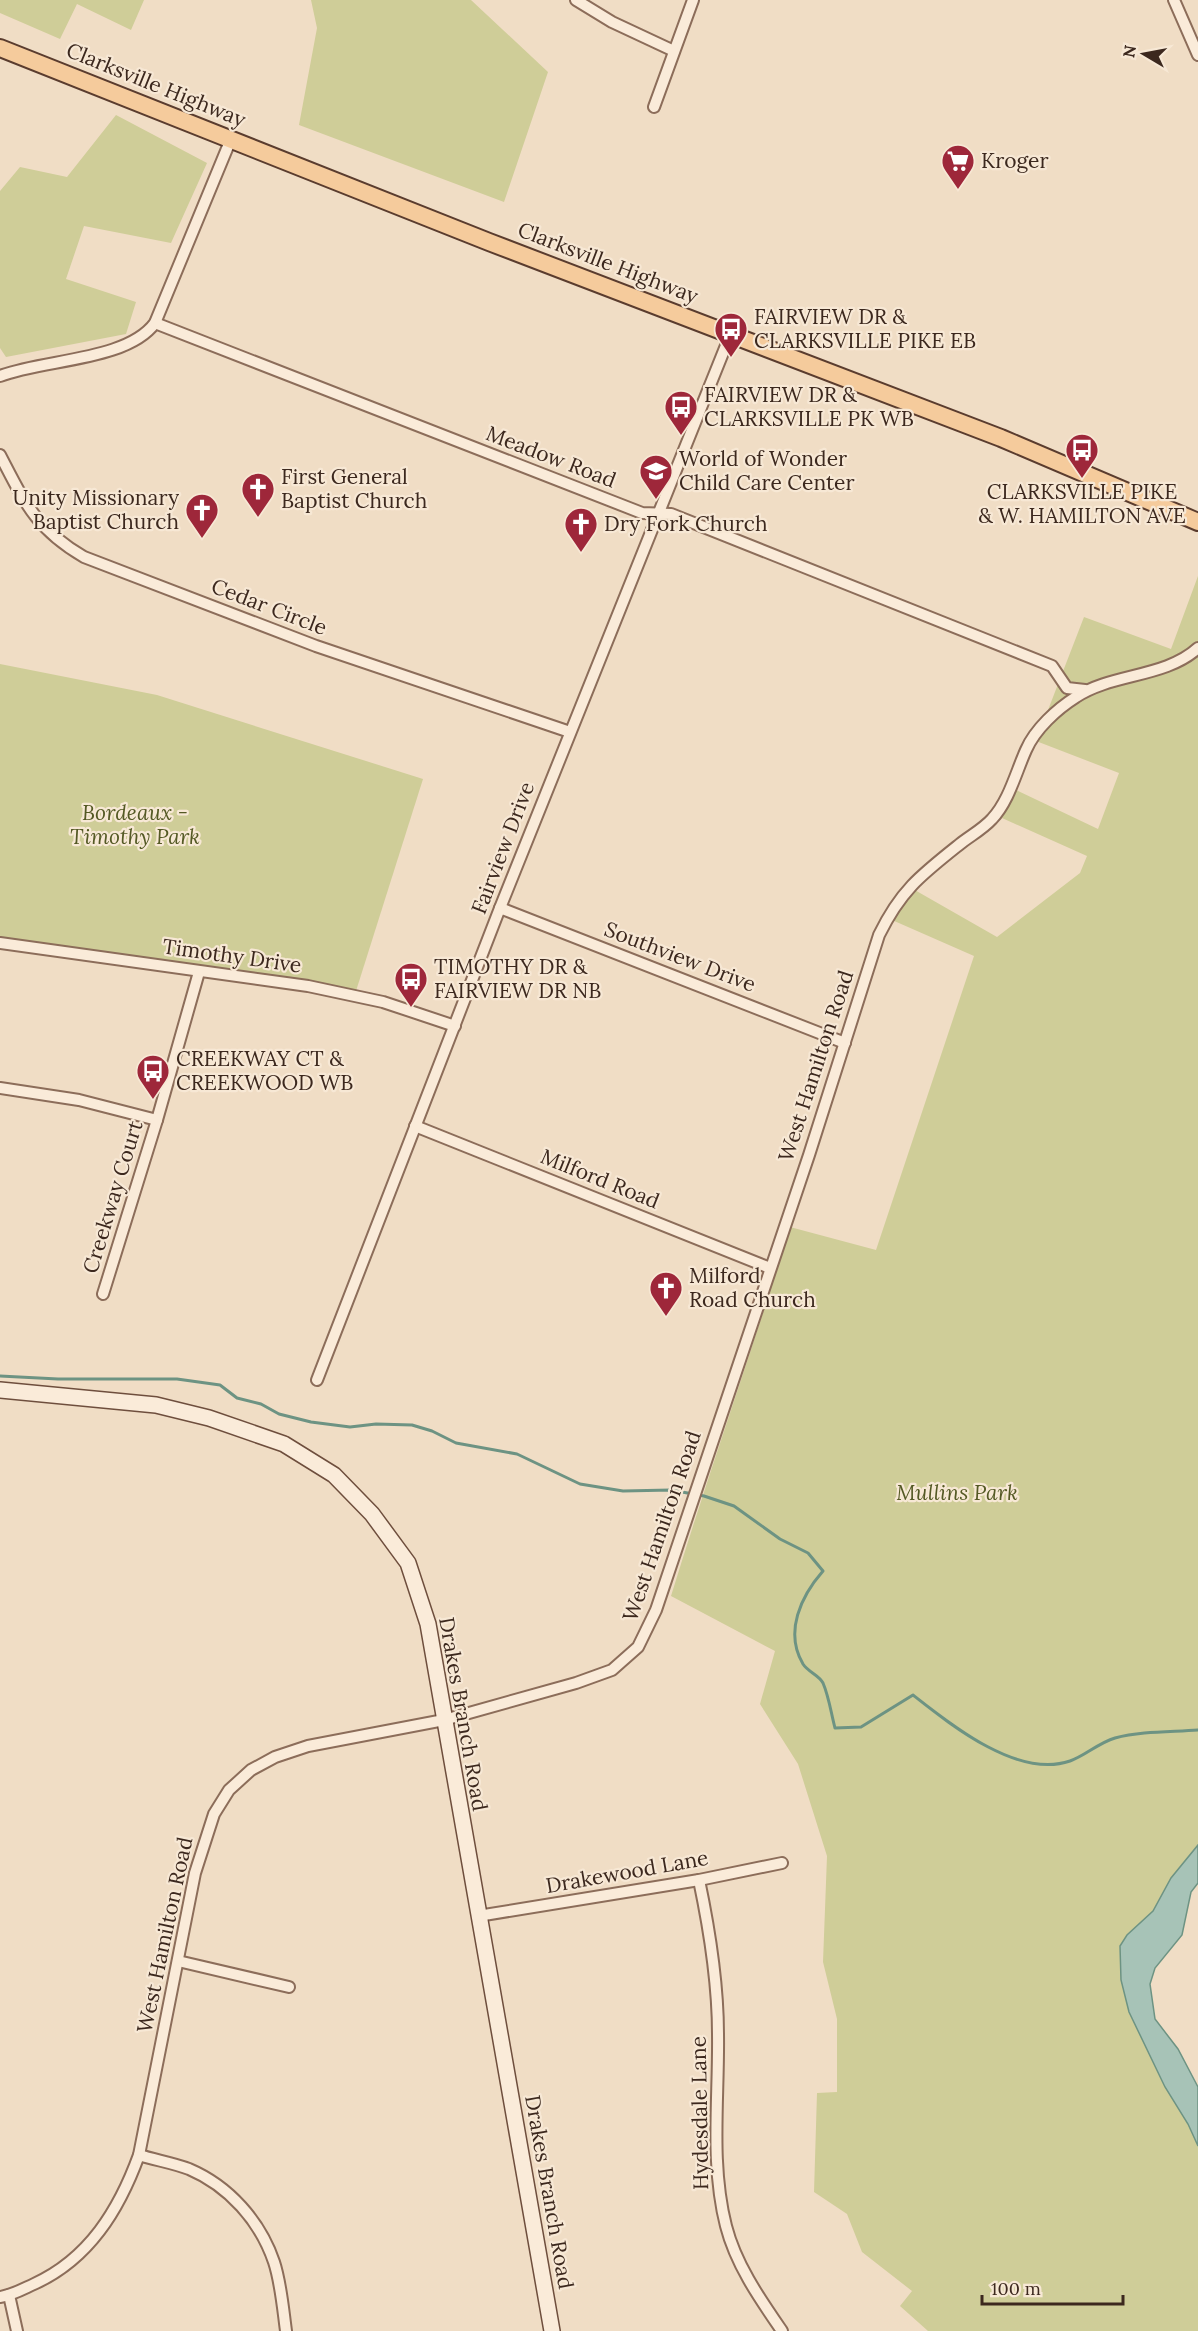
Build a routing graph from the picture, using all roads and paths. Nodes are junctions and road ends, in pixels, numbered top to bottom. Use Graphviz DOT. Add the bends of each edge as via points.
graph roads {
  1 [pos="576,0"];
  2 [pos="693,0"];
  3 [pos="1174,0"];
  4 [pos="0,48"];
  5 [pos="674,51"];
  6 [pos="1198,55"];
  7 [pos="654,107"];
  8 [pos="231,139"];
  9 [pos="155,323"];
  10 [pos="731,333"];
  11 [pos="0,376"];
  12 [pos="0,455"];
  13 [pos="661,513"];
  14 [pos="1198,522"];
  15 [pos="1198,648"];
  16 [pos="1092,689"];
  17 [pos="570,732"];
  18 [pos="500,908"];
  19 [pos="0,943"];
  20 [pos="199,972"];
  21 [pos="455,1026"];
  22 [pos="844,1043"];
  23 [pos="0,1088"];
  24 [pos="157,1120"];
  25 [pos="415,1126"];
  26 [pos="770,1268"];
  27 [pos="104,1294"];
  28 [pos="317,1380"];
  29 [pos="0,1390"];
  30 [pos="444,1719"];
  31 [pos="782,1863"];
  32 [pos="699,1880"];
  33 [pos="478,1916"];
  34 [pos="178,1962"];
  35 [pos="289,1987"];
  36 [pos="139,2156"];
  37 [pos="5,2296"];
  38 [pos="17,2331"];
  39 [pos="286,2331"];
  40 [pos="552,2331"];
  41 [pos="782,2331"];
  1 -- 5 [label="street"];
  2 -- 5 [label="street"];
  3 -- 6 [label="street"];
  4 -- 8 [label="main road, Clarksville Highway"];
  5 -- 7 [label="street"];
  8 -- 9 [label="street"];
  8 -- 10 [label="main road, Clarksville Highway"];
  9 -- 11 [label="street" via="144,336 127,345"];
  9 -- 13 [label="street, Meadow Road" via="642,513"];
  10 -- 13 [label="street, Fairview Drive"];
  10 -- 14 [label="main road, Clarksville Highway" via="1001,438"];
  12 -- 17 [label="street, Cedar Circle" via="38,522 63,545 84,557 320,647"];
  13 -- 16 [label="street, Meadow Road" via="672,514 1052,666 1067,688"];
  13 -- 17 [label="street, Fairview Drive"];
  15 -- 16 [label="street, West Hamilton Road" via="1179,662"];
  16 -- 22 [label="street, West Hamilton Road" via="1050,718 1027,746 993,819 909,885 893,906 879,935"];
  17 -- 18 [label="street, Fairview Drive"];
  18 -- 21 [label="street, Fairview Drive"];
  18 -- 22 [label="street, Southview Drive"];
  19 -- 20 [label="street, Timothy Drive"];
  20 -- 21 [label="street, Timothy Drive" via="349,994"];
  20 -- 24 [label="street, Creekway Court"];
  21 -- 25 [label="street, Fairview Drive"];
  22 -- 26 [label="street, West Hamilton Road"];
  23 -- 24 [label="street" via="79,1100"];
  24 -- 27 [label="street, Creekway Court"];
  25 -- 26 [label="street, Milford Road"];
  25 -- 28 [label="street, Fairview Drive"];
  26 -- 30 [label="street, West Hamilton Road" via="652,1620 638,1647 612,1670"];
  29 -- 30 [label="street, Drakes Branch Road" via="156,1405 209,1418 284,1444 334,1475 372,1514 408,1563 428,1624"];
  30 -- 33 [label="street, Drakes Branch Road"];
  30 -- 34 [label="street, West Hamilton Road" via="308,1746 251,1770 229,1790 214,1814 195,1873"];
  31 -- 32 [label="street, Drakewood Lane"];
  32 -- 33 [label="street, Drakewood Lane"];
  32 -- 41 [label="street, Hydesdale Lane" via="717,1984 719,2190 736,2254"];
  33 -- 40 [label="street, Drakes Branch Road"];
  34 -- 35 [label="street"];
  34 -- 36 [label="street, West Hamilton Road"];
  36 -- 37 [label="street, West Hamilton Road" via="126,2192 90,2243 44,2280"];
  36 -- 39 [label="street" via="188,2169 221,2187 245,2209 275,2263"];
  37 -- 38 [label="street"];
}
